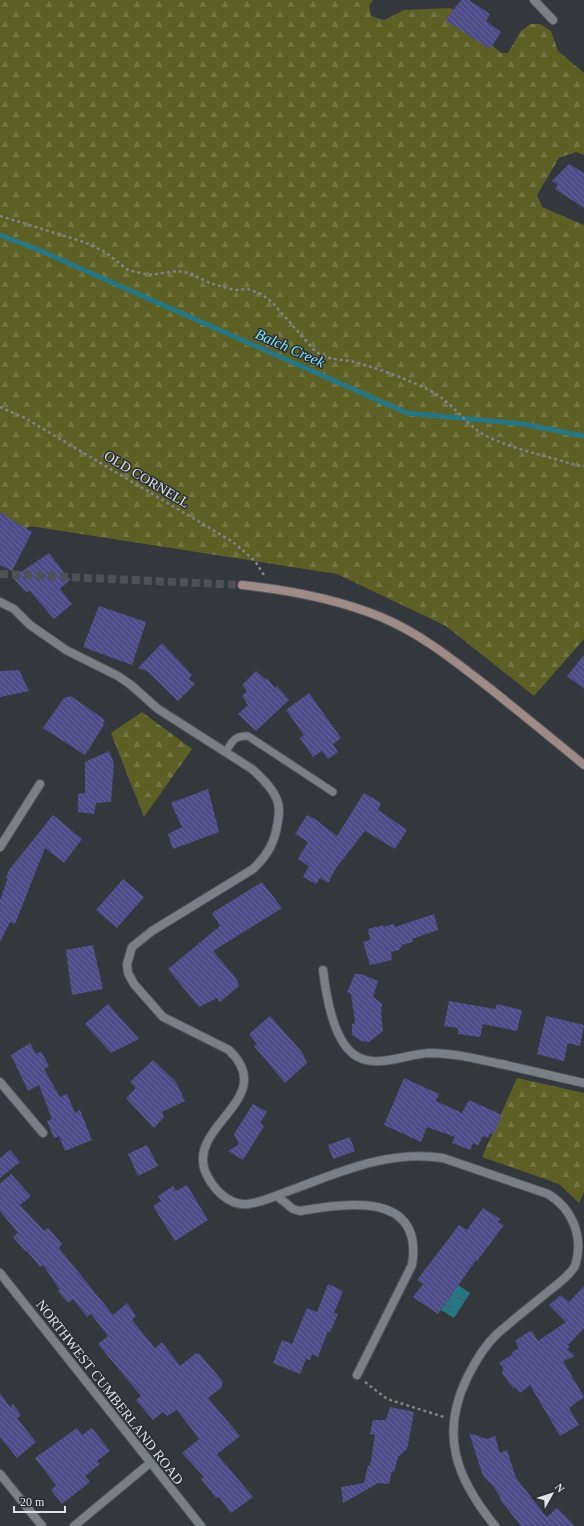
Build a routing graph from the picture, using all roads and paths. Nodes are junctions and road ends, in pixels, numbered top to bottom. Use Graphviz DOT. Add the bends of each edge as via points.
graph roads {
  1 [pos="534,0"];
  2 [pos="553,20"];
  3 [pos="0,216"];
  4 [pos="0,407"];
  5 [pos="584,466"];
  6 [pos="242,585"];
  7 [pos="265,587"];
  8 [pos="0,602"];
  9 [pos="226,752"];
  10 [pos="584,765"];
  11 [pos="40,784"];
  12 [pos="333,792"];
  13 [pos="0,848"];
  14 [pos="323,970"];
  15 [pos="0,1082"];
  16 [pos="584,1083"];
  17 [pos="43,1133"];
  18 [pos="277,1196"];
  19 [pos="0,1273"];
  20 [pos="357,1375"];
  21 [pos="454,1418"];
  22 [pos="150,1463"];
  23 [pos="0,1474"];
  24 [pos="78,1525"];
  25 [pos="42,1526"];
  26 [pos="201,1526"];
  27 [pos="495,1526"];
  1 -- 2 [label="street"];
  3 -- 5 [label="path" via="84,242 105,252 128,270 149,275 177,271 189,273 210,283 234,290 248,289 261,294 272,302 321,355 335,360 356,362 430,390 453,407 476,430 492,439"];
  4 -- 7 [label="path, OLD CORNELL" via="25,418 233,542 260,567"];
  6 -- 7 [label="main road"];
  7 -- 10 [label="main road" via="347,606 402,627 456,662"];
  8 -- 9 [label="street" via="14,609 30,625 66,650 118,676 158,710"];
  9 -- 12 [label="lane" via="233,740 240,735 248,736"];
  9 -- 18 [label="street" via="266,782 277,800 279,812 276,836 271,848 253,869 152,931 132,947 127,964 128,973 134,984 163,1017 229,1050 243,1066 245,1085 207,1144 202,1158 208,1178 216,1190 227,1199 247,1204"];
  11 -- 13 [label="street"];
  14 -- 16 [label="street" via="325,993 341,1041 357,1057 379,1062 410,1055 453,1054"];
  15 -- 17 [label="street"];
  18 -- 20 [label="street" via="293,1209 300,1211 370,1204 391,1212 408,1225 413,1245 412,1265"];
  18 -- 21 [label="street" via="380,1159 426,1156 443,1158 548,1194 569,1210 582,1232 581,1256 578,1262 564,1279 496,1335 479,1353 461,1391"];
  19 -- 22 [label="street, NORTHWEST CUMBERLAND ROAD"];
  20 -- 21 [label="path" via="387,1399 439,1416"];
  21 -- 27 [label="street" via="454,1448 466,1485"];
  22 -- 24 [label="street"];
  22 -- 26 [label="street, NORTHWEST CUMBERLAND ROAD"];
  23 -- 25 [label="street"];
}
